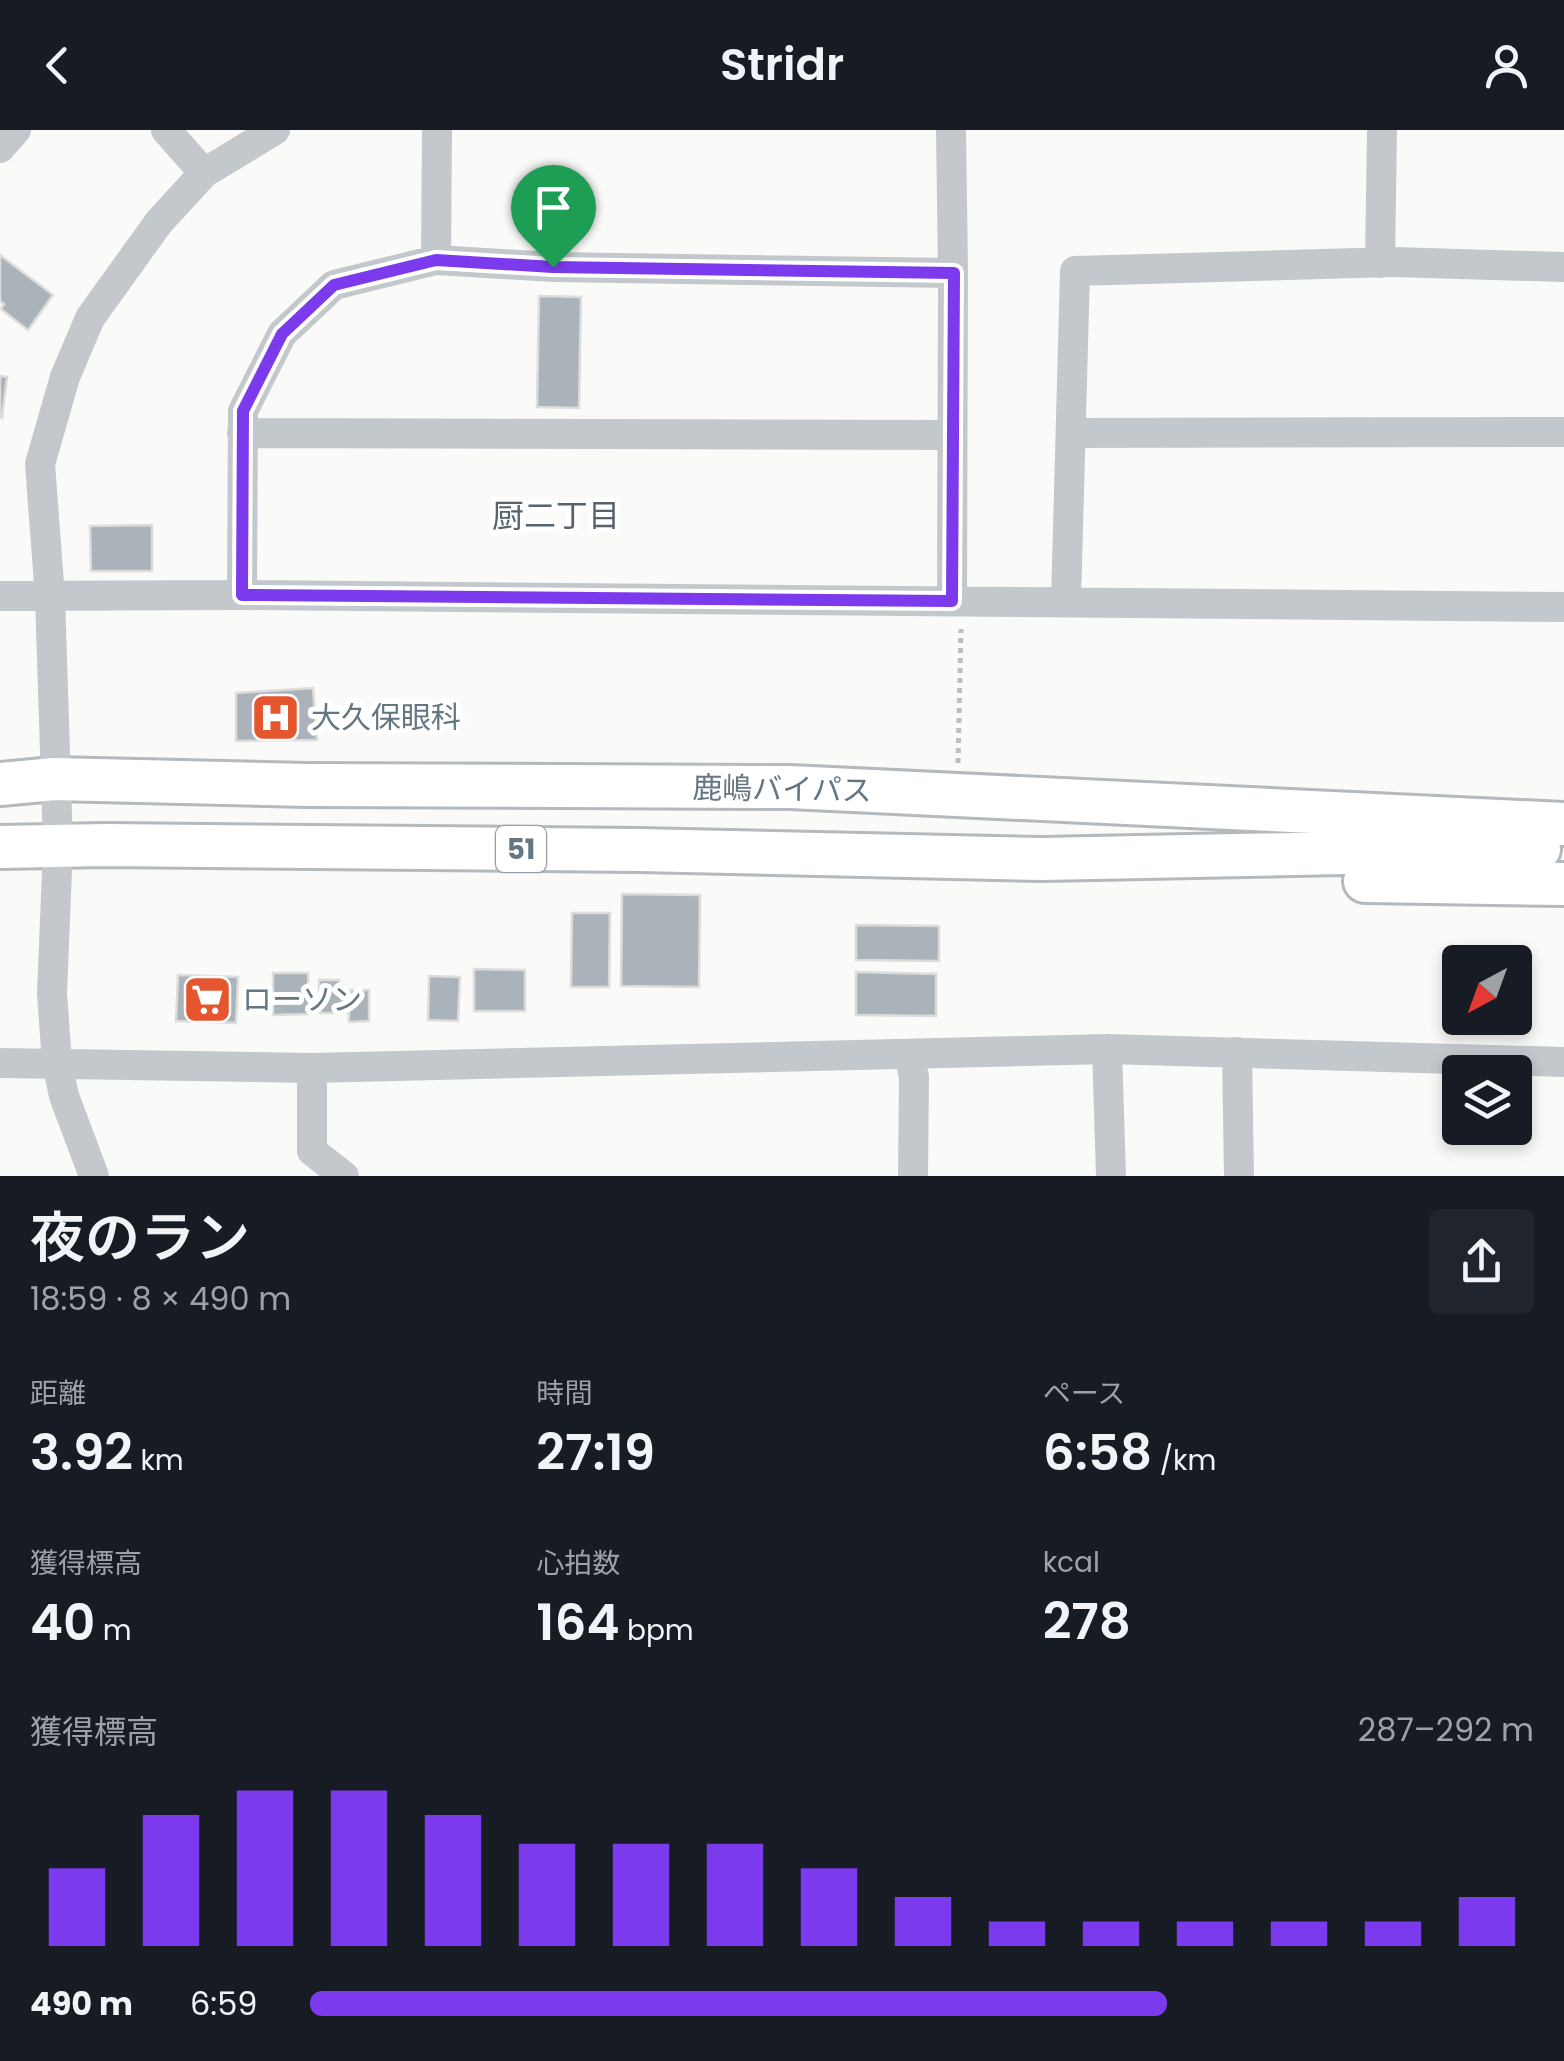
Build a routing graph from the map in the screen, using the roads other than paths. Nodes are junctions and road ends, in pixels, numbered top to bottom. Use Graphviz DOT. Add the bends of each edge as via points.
graph roads {
  1 [pos="16,130"];
  2 [pos="166,130"];
  3 [pos="276,130"];
  4 [pos="437,130"];
  5 [pos="950,130"];
  6 [pos="1382,130"];
  7 [pos="0,148"];
  8 [pos="204,174"];
  9 [pos="436,260"];
  10 [pos="1380,263"];
  11 [pos="1564,266"];
  12 [pos="954,273"];
  13 [pos="242,432"];
  14 [pos="1564,432"];
  15 [pos="1071,433"];
  16 [pos="952,434"];
  17 [pos="242,595"];
  18 [pos="0,596"];
  19 [pos="50,597"];
  20 [pos="956,601"];
  21 [pos="1066,602"];
  22 [pos="1564,607"];
  23 [pos="54,779"];
  24 [pos="0,784"];
  25 [pos="790,788"];
  26 [pos="1564,797"];
  27 [pos="1564,824"];
  28 [pos="58,845"];
  29 [pos="0,847"];
  30 [pos="1564,847"];
  31 [pos="1042,858"];
  32 [pos="1564,884"];
  33 [pos="1108,1049"];
  34 [pos="1238,1052"];
  35 [pos="909,1055"];
  36 [pos="0,1062"];
  37 [pos="57,1062"];
  38 [pos="1564,1062"];
  39 [pos="312,1068"];
  40 [pos="94,1176"];
  41 [pos="344,1176"];
  42 [pos="913,1176"];
  43 [pos="1111,1176"];
  44 [pos="1239,1176"];
  1 -- 7 [label="street"];
  2 -- 8 [label="street"];
  3 -- 8 [label="street"];
  4 -- 9 [label="street"];
  5 -- 12 [label="street"];
  6 -- 10 [label="street"];
  8 -- 19 [label="street" via="159,222 90,318 65,377 40,464"];
  9 -- 12 [label="street"];
  9 -- 13 [label="street" via="334,285 282,334 243,411"];
  10 -- 11 [label="street"];
  10 -- 15 [label="street" via="1075,271"];
  12 -- 16 [label="street"];
  13 -- 16 [label="street"];
  13 -- 17 [label="street"];
  14 -- 15 [label="street"];
  15 -- 21 [label="street"];
  16 -- 20 [label="street"];
  17 -- 19 [label="street"];
  17 -- 20 [label="street"];
  18 -- 19 [label="street"];
  19 -- 23 [label="street"];
  20 -- 21 [label="street"];
  21 -- 22 [label="street"];
  23 -- 24 [label="highway, 鹿嶋バイパス / 51"];
  23 -- 25 [label="highway, 鹿嶋バイパス / 51"];
  23 -- 28 [label="street"];
  25 -- 26 [label="highway, 51" via="1192,780"];
  25 -- 27 [label="highway, 鹿嶋バイパス / 51"];
  28 -- 29 [label="highway, 51"];
  28 -- 31 [label="highway, 51"];
  28 -- 37 [label="street" via="52,994"];
  30 -- 31 [label="highway, 51"];
  31 -- 32 [label="highway, 51" via="1351,881"];
  33 -- 34 [label="street"];
  33 -- 35 [label="street"];
  33 -- 43 [label="street"];
  34 -- 38 [label="street"];
  34 -- 44 [label="street"];
  35 -- 39 [label="street"];
  35 -- 42 [label="street"];
  36 -- 37 [label="street"];
  37 -- 39 [label="street"];
  37 -- 40 [label="street"];
  39 -- 41 [label="street" via="312,1151"];
}
